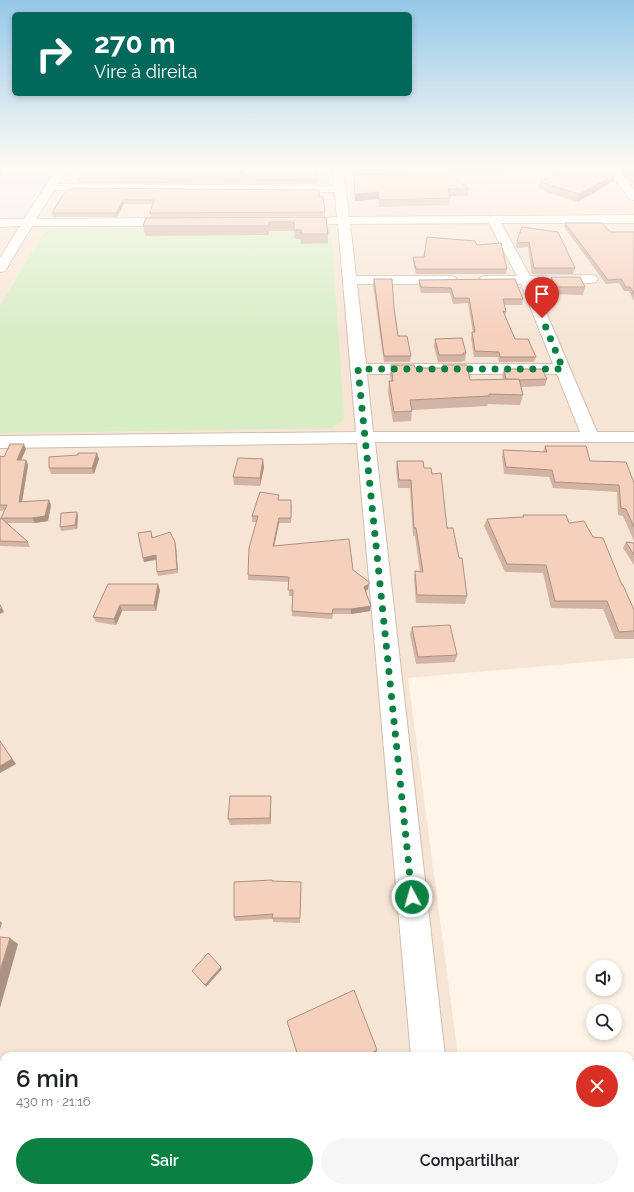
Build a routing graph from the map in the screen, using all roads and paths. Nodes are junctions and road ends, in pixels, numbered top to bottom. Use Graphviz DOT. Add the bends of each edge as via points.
graph roads {
  1 [pos="27,223"];
  2 [pos="343,224"];
  3 [pos="495,224"];
  4 [pos="0,268"];
  5 [pos="349,280"];
  6 [pos="526,280"];
  7 [pos="591,280"];
  8 [pos="358,369"];
  9 [pos="563,369"];
  10 [pos="365,437"];
  11 [pos="634,437"];
  12 [pos="591,438"];
  13 [pos="0,442"];
  14 [pos="428,1052"];
  1 -- 4 [label="street"];
  2 -- 5 [label="street"];
  3 -- 6 [label="street"];
  5 -- 6 [label="street"];
  5 -- 8 [label="street"];
  6 -- 7 [label="street"];
  6 -- 9 [label="street"];
  8 -- 9 [label="street"];
  8 -- 10 [label="street"];
  9 -- 12 [label="street"];
  10 -- 12 [label="street"];
  10 -- 13 [label="street"];
  10 -- 14 [label="street"];
  11 -- 12 [label="street"];
}
